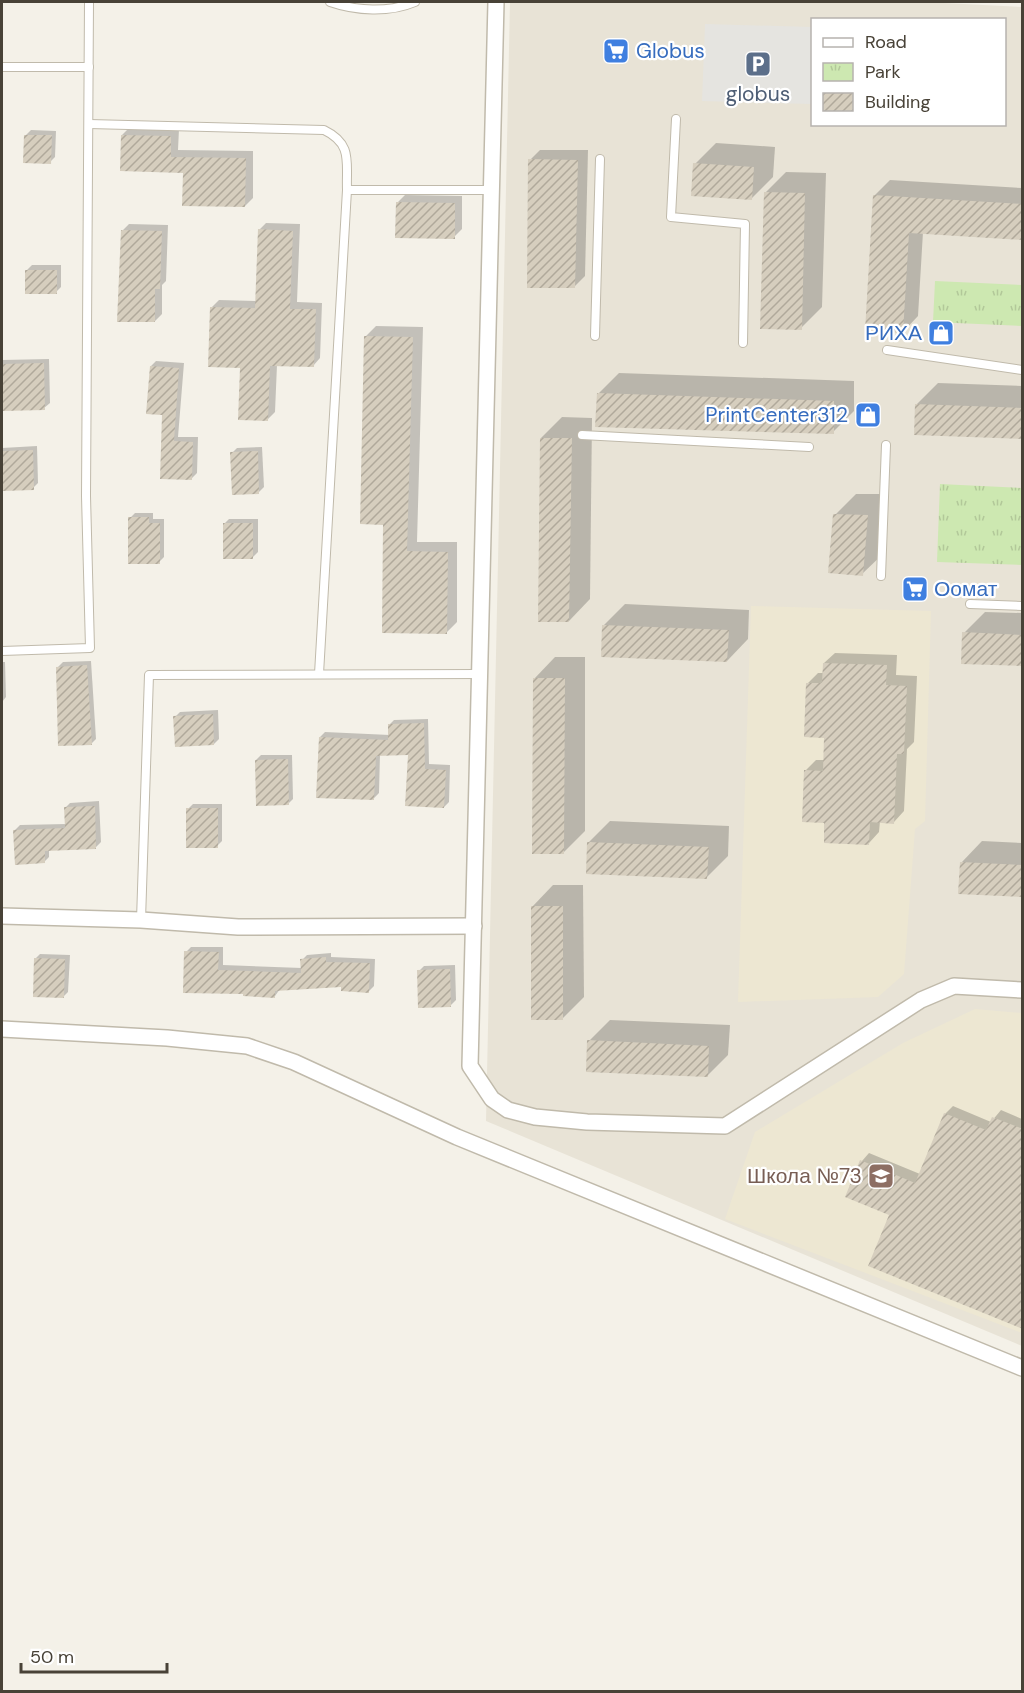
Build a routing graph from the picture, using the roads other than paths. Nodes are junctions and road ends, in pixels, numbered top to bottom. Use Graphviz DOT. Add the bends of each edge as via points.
graph roads {
  1 [pos="90,2"];
  2 [pos="330,2"];
  3 [pos="415,2"];
  4 [pos="496,2"];
  5 [pos="2,67"];
  6 [pos="89,67"];
  7 [pos="676,119"];
  8 [pos="89,124"];
  9 [pos="600,159"];
  10 [pos="347,190"];
  11 [pos="491,190"];
  12 [pos="595,336"];
  13 [pos="743,343"];
  14 [pos="887,350"];
  15 [pos="1023,370"];
  16 [pos="582,435"];
  17 [pos="886,445"];
  18 [pos="809,447"];
  19 [pos="880,576"];
  20 [pos="970,604"];
  21 [pos="1023,606"];
  22 [pos="2,651"];
  23 [pos="480,674"];
  24 [pos="319,675"];
  25 [pos="2,916"];
  26 [pos="141,920"];
  27 [pos="474,926"];
  28 [pos="1023,990"];
  29 [pos="2,1029"];
  30 [pos="1023,1368"];
  1 -- 6 [label="lane"];
  2 -- 3 [label="lane" via="379,9 401,8"];
  4 -- 11 [label="street"];
  5 -- 6 [label="lane"];
  6 -- 8 [label="lane"];
  7 -- 13 [label="lane" via="671,217 745,224"];
  8 -- 10 [label="lane" via="324,130 337,136 345,148"];
  8 -- 22 [label="lane" via="86,496 90,648"];
  9 -- 12 [label="lane"];
  10 -- 11 [label="lane"];
  10 -- 24 [label="lane"];
  11 -- 23 [label="street"];
  14 -- 15 [label="lane"];
  16 -- 18 [label="lane"];
  17 -- 19 [label="lane"];
  20 -- 21 [label="lane"];
  23 -- 24 [label="lane"];
  23 -- 27 [label="street"];
  24 -- 26 [label="lane" via="149,675"];
  25 -- 26 [label="street"];
  26 -- 27 [label="street" via="238,927"];
  27 -- 28 [label="street" via="470,1066 492,1099 508,1110 535,1117 725,1126 921,1000 954,986"];
  29 -- 30 [label="street" via="247,1046 294,1062 457,1137"];
}
